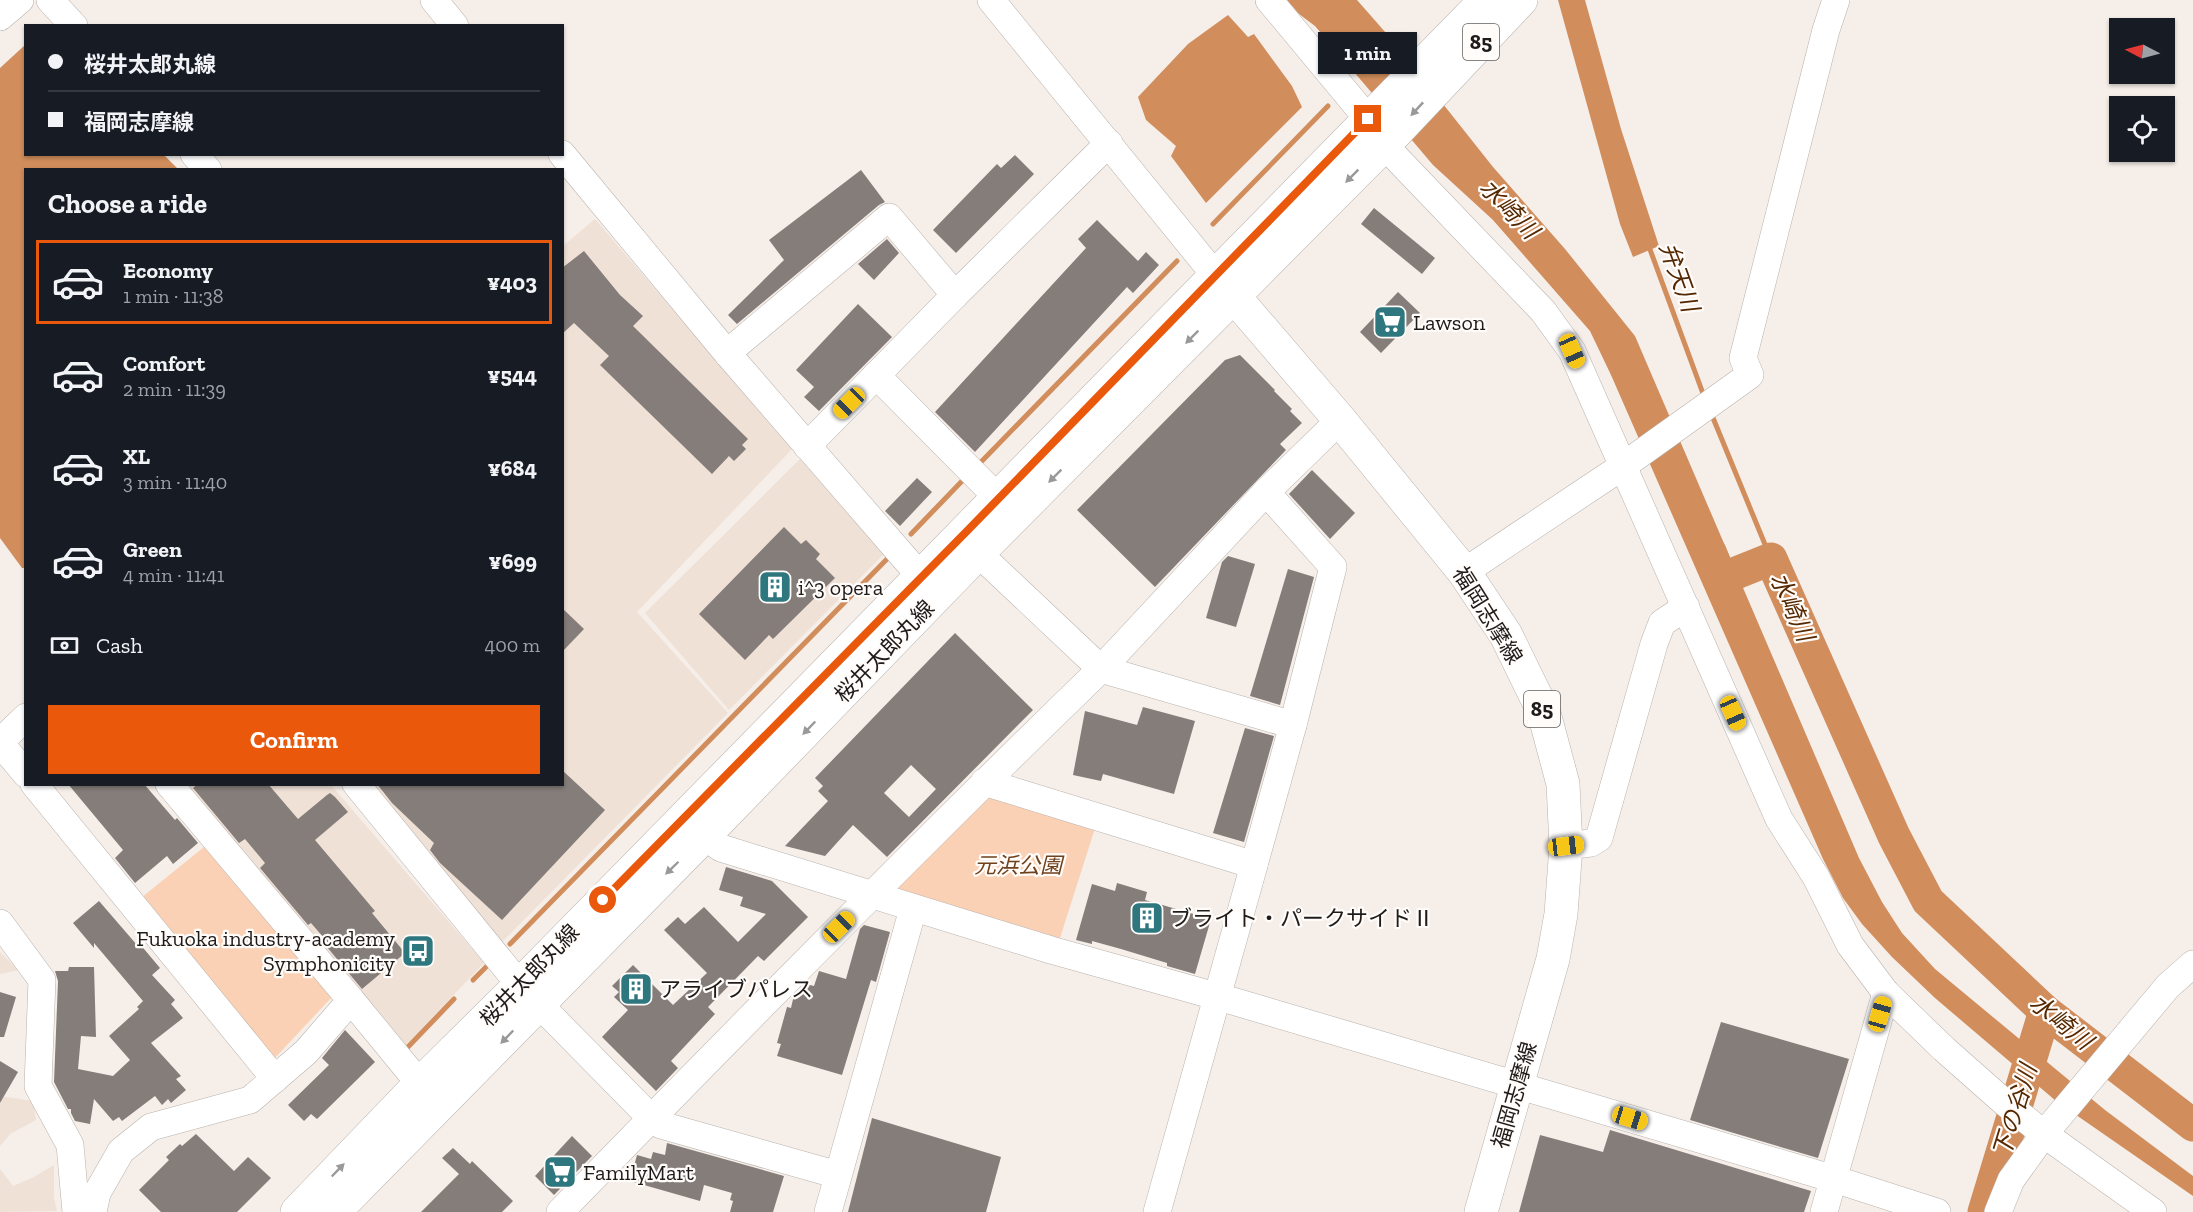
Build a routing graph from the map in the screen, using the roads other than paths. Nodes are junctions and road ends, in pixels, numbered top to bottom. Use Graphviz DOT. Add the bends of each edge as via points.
graph roads {
  1 [pos="20,0"];
  2 [pos="50,0"];
  3 [pos="434,0"];
  4 [pos="991,0"];
  5 [pos="1269,0"];
  6 [pos="1486,0"];
  7 [pos="1521,0"];
  8 [pos="1836,0"];
  9 [pos="0,17"];
  10 [pos="72,24"];
  11 [pos="453,24"];
  12 [pos="1431,75"];
  13 [pos="1380,128"];
  14 [pos="1109,143"];
  15 [pos="196,156"];
  16 [pos="564,156"];
  17 [pos="206,168"];
  18 [pos="1224,285"];
  19 [pos="955,295"];
  20 [pos="727,353"];
  21 [pos="876,375"];
  22 [pos="1340,420"];
  23 [pos="807,446"];
  24 [pos="1623,466"];
  25 [pos="1266,492"];
  26 [pos="999,499"];
  27 [pos="978,553"];
  28 [pos="1464,572"];
  29 [pos="929,586"];
  30 [pos="1686,607"];
  31 [pos="1101,669"];
  32 [pos="24,719"];
  33 [pos="1293,725"];
  34 [pos="0,742"];
  35 [pos="24,772"];
  36 [pos="984,782"];
  37 [pos="36,786"];
  38 [pos="171,786"];
  39 [pos="358,786"];
  40 [pos="704,836"];
  41 [pos="1566,846"];
  42 [pos="1254,866"];
  43 [pos="871,895"];
  44 [pos="913,909"];
  45 [pos="0,923"];
  46 [pos="2193,964"];
  47 [pos="1886,993"];
  48 [pos="529,995"];
  49 [pos="1219,997"];
  50 [pos="351,1000"];
  51 [pos="275,1079"];
  52 [pos="420,1084"];
  53 [pos="1517,1085"];
  54 [pos="651,1118"];
  55 [pos="2048,1130"];
  56 [pos="838,1176"];
  57 [pos="1834,1179"];
  58 [pos="76,1212"];
  59 [pos="93,1212"];
  60 [pos="297,1212"];
  61 [pos="334,1212"];
  62 [pos="560,1212"];
  63 [pos="828,1212"];
  64 [pos="1157,1212"];
  65 [pos="1480,1212"];
  66 [pos="1824,1212"];
  67 [pos="1937,1212"];
  68 [pos="1998,1212"];
  69 [pos="2153,1212"];
  1 -- 9 [label="street"];
  2 -- 10 [label="street"];
  3 -- 11 [label="street"];
  4 -- 14 [label="street"];
  5 -- 13 [label="street"];
  6 -- 12 [label="main road, 85"];
  7 -- 12 [label="main road, 85"];
  8 -- 24 [label="street" via="1743,358 1750,375"];
  12 -- 13 [label="main road, 85"];
  13 -- 18 [label="main road, 85"];
  13 -- 24 [label="street" via="1544,311 1572,351"];
  14 -- 18 [label="street"];
  14 -- 19 [label="street"];
  15 -- 17 [label="street"];
  16 -- 20 [label="street"];
  18 -- 22 [label="main road, 福岡志摩線 / 85"];
  18 -- 26 [label="main road, 桜井太郎丸線"];
  18 -- 27 [label="main road, 桜井太郎丸線, one-way"];
  19 -- 20 [label="street" via="888,217"];
  19 -- 21 [label="street"];
  20 -- 23 [label="street"];
  21 -- 23 [label="street"];
  21 -- 26 [label="street"];
  22 -- 25 [label="street"];
  22 -- 28 [label="main road, 福岡志摩線 / 85"];
  23 -- 29 [label="street"];
  24 -- 28 [label="street"];
  24 -- 30 [label="street"];
  25 -- 31 [label="street"];
  25 -- 33 [label="street" via="1333,567"];
  26 -- 29 [label="main road, 桜井太郎丸線"];
  27 -- 29 [label="main road, 桜井太郎丸線"];
  27 -- 31 [label="street"];
  28 -- 41 [label="main road, 福岡志摩線 / 85" via="1506,635 1544,713 1563,784"];
  29 -- 40 [label="main road, 桜井太郎丸線, one-way"];
  29 -- 48 [label="main road, 桜井太郎丸線" via="555,948"];
  30 -- 41 [label="street" via="1662,623 1654,644 1599,838"];
  30 -- 47 [label="street" via="1779,819 1816,877 1850,945"];
  31 -- 33 [label="street"];
  31 -- 36 [label="street"];
  32 -- 34 [label="street"];
  33 -- 42 [label="street"];
  34 -- 35 [label="street"];
  36 -- 42 [label="street"];
  36 -- 43 [label="street"];
  37 -- 51 [label="street"];
  38 -- 50 [label="street"];
  39 -- 48 [label="street"];
  40 -- 43 [label="street" via="721,849"];
  40 -- 48 [label="main road, 桜井太郎丸線, one-way"];
  41 -- 53 [label="main road, 福岡志摩線 / 85" via="1553,959"];
  42 -- 49 [label="street"];
  43 -- 44 [label="street"];
  43 -- 54 [label="street"];
  44 -- 49 [label="street"];
  44 -- 56 [label="street"];
  45 -- 58 [label="street" via="42,980 38,1086 70,1145"];
  46 -- 55 [label="street" via="2168,987"];
  47 -- 55 [label="street" via="2013,1110"];
  47 -- 57 [label="street"];
  48 -- 52 [label="main road, 桜井太郎丸線"];
  48 -- 54 [label="street"];
  48 -- 61 [label="main road, 桜井太郎丸線, one-way"];
  49 -- 53 [label="street"];
  49 -- 64 [label="street"];
  50 -- 51 [label="street" via="306,1052"];
  50 -- 52 [label="street"];
  51 -- 59 [label="street" via="250,1100 151,1127 121,1151 97,1193"];
  60 -- 52 [label="main road, 桜井太郎丸線, one-way"];
  53 -- 57 [label="street"];
  53 -- 65 [label="main road, 福岡志摩線 / 85"];
  54 -- 56 [label="street" via="661,1125"];
  54 -- 62 [label="street"];
  55 -- 68 [label="street" via="2011,1180"];
  55 -- 69 [label="street"];
  56 -- 63 [label="street"];
  57 -- 66 [label="street"];
  57 -- 67 [label="street"];
}
